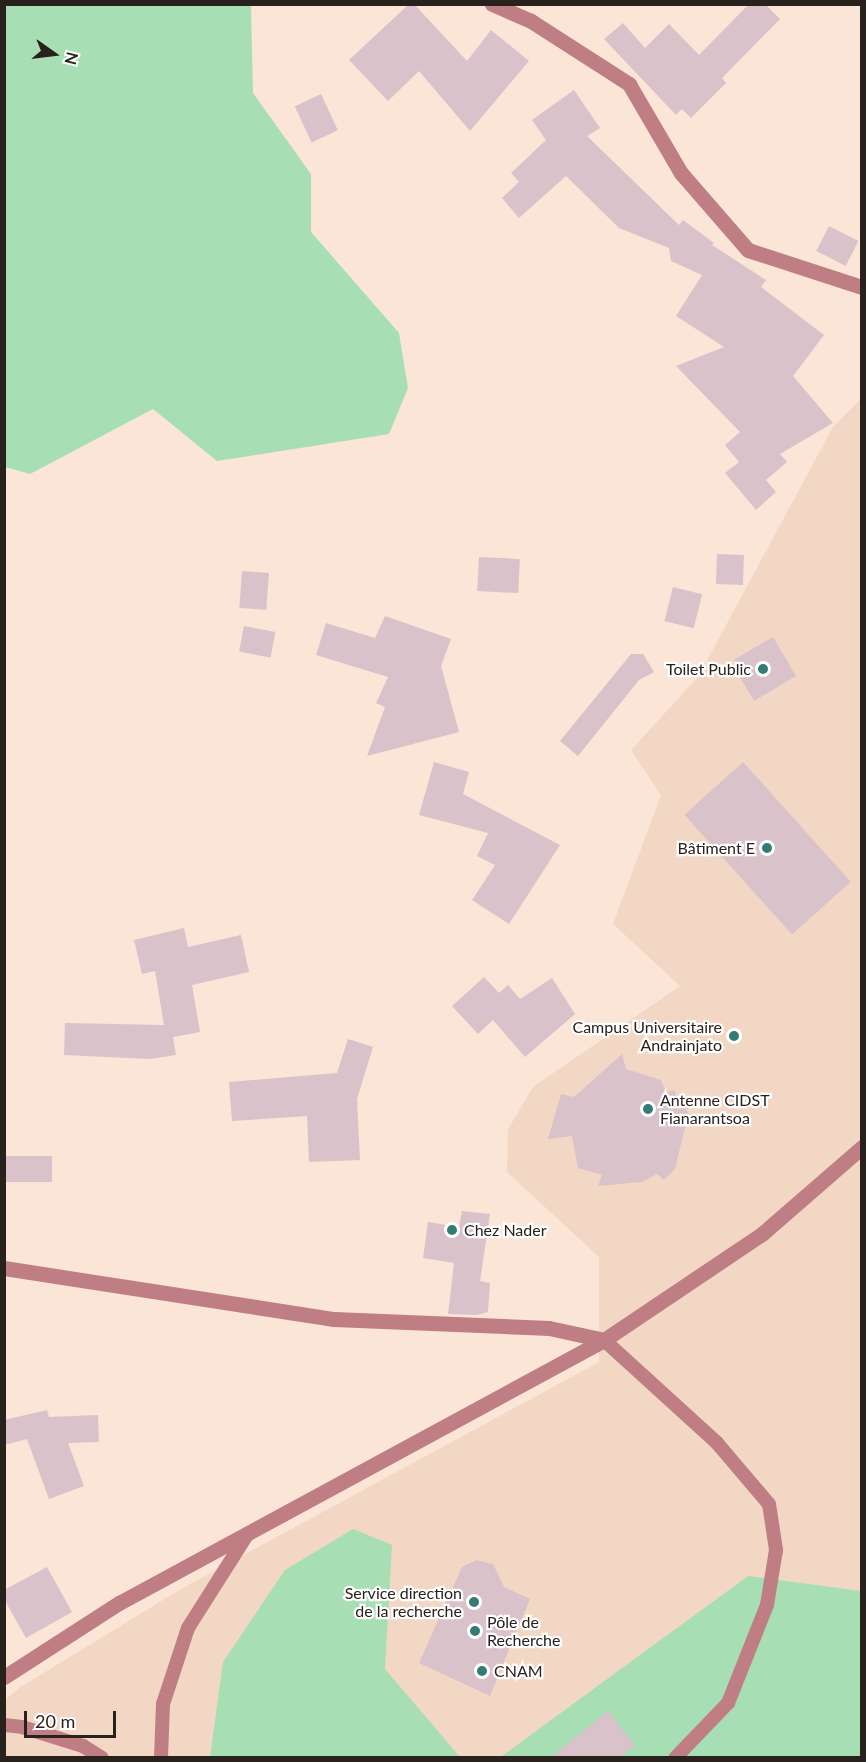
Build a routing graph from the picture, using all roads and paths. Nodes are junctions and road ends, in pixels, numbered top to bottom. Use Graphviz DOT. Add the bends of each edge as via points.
graph roads {
  1 [pos="492,4"];
  2 [pos="861,287"];
  3 [pos="861,1147"];
  4 [pos="4,1269"];
  5 [pos="604,1340"];
  6 [pos="247,1535"];
  7 [pos="4,1677"];
  8 [pos="4,1725"];
  9 [pos="102,1758"];
  10 [pos="161,1758"];
  11 [pos="675,1758"];
  1 -- 2 [label="street" via="531,21 629,84 681,173 748,250"];
  3 -- 5 [label="street" via="763,1233"];
  4 -- 5 [label="street" via="334,1319 549,1328"];
  5 -- 6 [label="street"];
  5 -- 11 [label="lane" via="717,1443 769,1504 776,1550 767,1605 728,1702"];
  6 -- 7 [label="street" via="119,1603"];
  6 -- 10 [label="lane" via="188,1628 163,1704"];
  8 -- 9 [label="lane" via="83,1746"];
}
